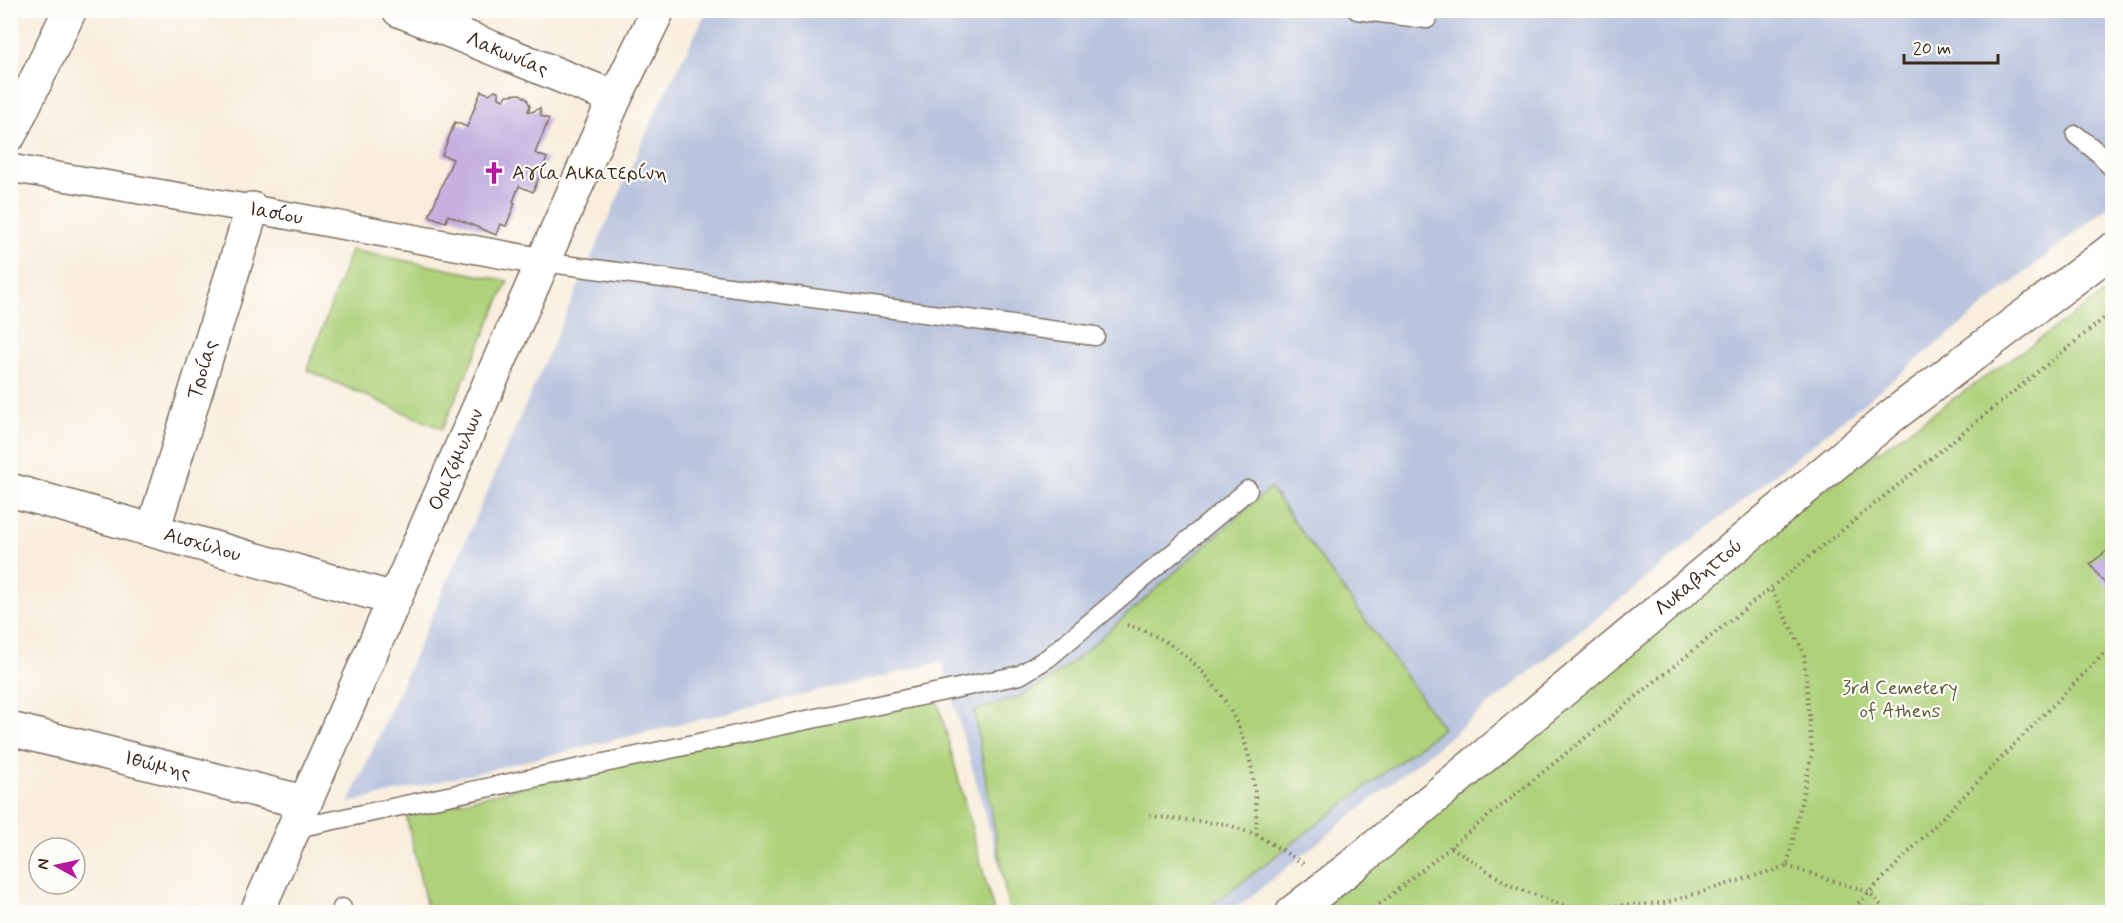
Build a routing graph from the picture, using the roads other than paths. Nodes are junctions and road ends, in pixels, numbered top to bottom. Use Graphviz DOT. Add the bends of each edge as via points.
graph roads {
  1 [pos="70,10"];
  2 [pos="399,10"];
  3 [pos="658,10"];
  4 [pos="1357,10"];
  5 [pos="1428,10"];
  6 [pos="615,98"];
  7 [pos="10,134"];
  8 [pos="2076,135"];
  9 [pos="10,168"];
  10 [pos="2112,168"];
  11 [pos="252,209"];
  12 [pos="2112,250"];
  13 [pos="543,262"];
  14 [pos="1095,336"];
  15 [pos="10,490"];
  16 [pos="1248,490"];
  17 [pos="153,530"];
  18 [pos="394,599"];
  19 [pos="10,729"];
  20 [pos="298,816"];
  21 [pos="257,912"];
  22 [pos="1293,912"];
  1 -- 7 [label="street"];
  2 -- 6 [label="street, Λακωνίας"];
  3 -- 6 [label="street, Οριζόμυλων"];
  4 -- 5 [label="lane" via="1427,19"];
  6 -- 13 [label="street, Οριζόμυλων"];
  8 -- 10 [label="lane"];
  9 -- 11 [label="street, Ιασίου"];
  11 -- 13 [label="street, Ιασίου"];
  11 -- 17 [label="street, Τροίας"];
  12 -- 22 [label="street, Λυκαβηττού" via="1893,415"];
  13 -- 14 [label="lane"];
  13 -- 18 [label="street, Οριζόμυλων"];
  15 -- 17 [label="street, Αισχύλου"];
  16 -- 20 [label="lane" via="1048,658 1020,675"];
  17 -- 18 [label="street, Αισχύλου"];
  18 -- 20 [label="street, Οριζόμυλων"];
  19 -- 20 [label="street, Ιθώμης"];
  20 -- 21 [label="street, Οριζόμυλων"];
}
